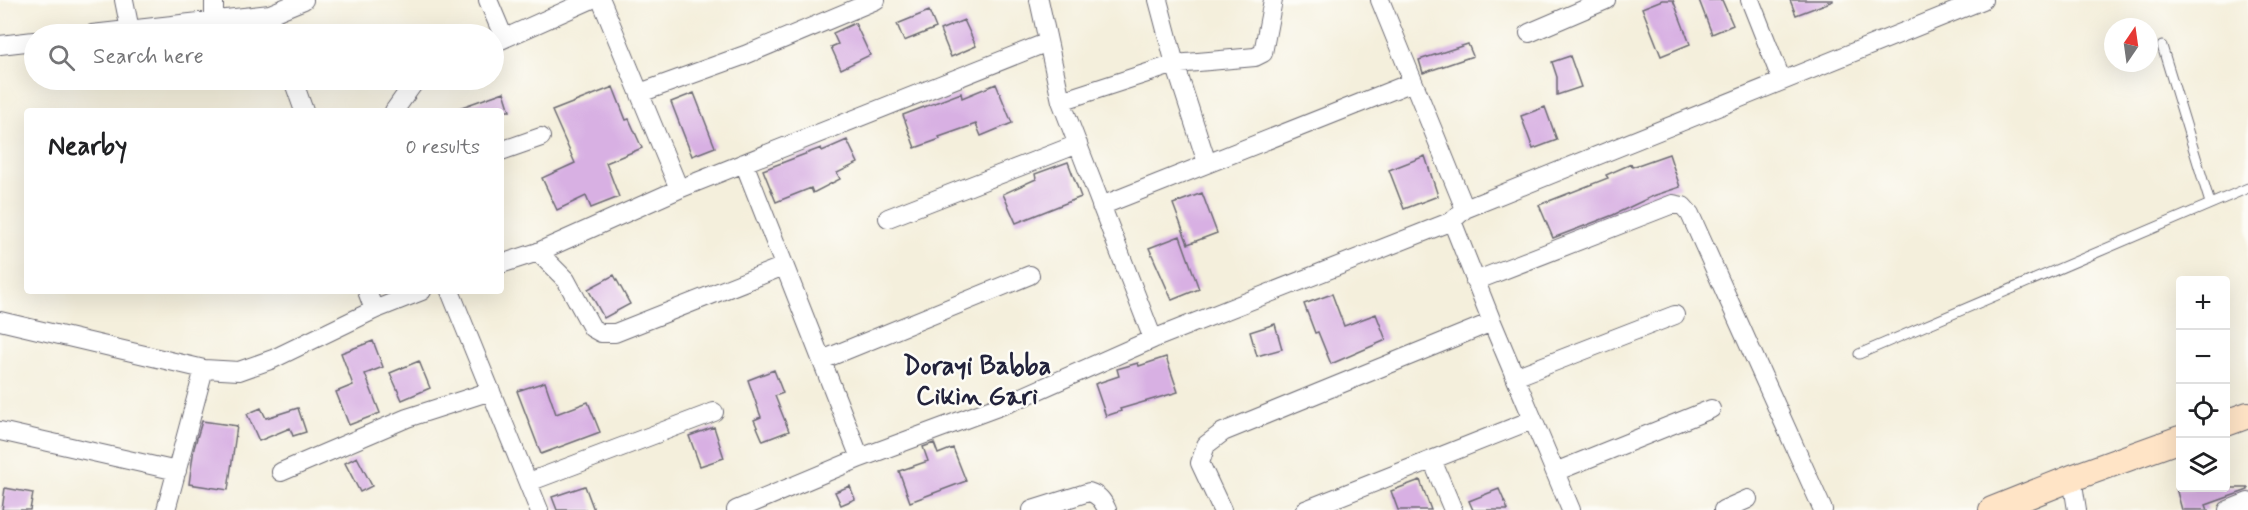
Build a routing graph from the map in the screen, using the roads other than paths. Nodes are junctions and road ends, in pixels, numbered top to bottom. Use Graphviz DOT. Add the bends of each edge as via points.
graph roads {
  1 [pos="124,0"];
  2 [pos="213,0"];
  3 [pos="303,0"];
  4 [pos="488,0"];
  5 [pos="590,0"];
  6 [pos="601,0"];
  7 [pos="876,0"];
  8 [pos="1039,0"];
  9 [pos="1158,0"];
  10 [pos="1273,0"];
  11 [pos="1380,0"];
  12 [pos="1606,0"];
  13 [pos="1750,0"];
  14 [pos="1983,0"];
  15 [pos="270,14"];
  16 [pos="214,20"];
  17 [pos="129,24"];
  18 [pos="180,24"];
  19 [pos="274,24"];
  20 [pos="495,24"];
  21 [pos="1529,33"];
  22 [pos="504,38"];
  23 [pos="24,42"];
  24 [pos="1048,42"];
  25 [pos="0,45"];
  26 [pos="2162,46"];
  27 [pos="1175,64"];
  28 [pos="1782,81"];
  29 [pos="1413,82"];
  30 [pos="297,90"];
  31 [pos="409,90"];
  32 [pos="640,93"];
  33 [pos="1061,101"];
  34 [pos="303,108"];
  35 [pos="396,108"];
  36 [pos="541,137"];
  37 [pos="1078,144"];
  38 [pos="504,150"];
  39 [pos="744,163"];
  40 [pos="1207,163"];
  41 [pos="2248,188"];
  42 [pos="679,189"];
  43 [pos="2210,203"];
  44 [pos="1101,206"];
  45 [pos="1459,215"];
  46 [pos="888,218"];
  47 [pos="538,252"];
  48 [pos="504,263"];
  49 [pos="784,266"];
  50 [pos="1030,275"];
  51 [pos="1475,282"];
  52 [pos="368,294"];
  53 [pos="414,294"];
  54 [pos="451,294"];
  55 [pos="374,310"];
  56 [pos="1675,315"];
  57 [pos="0,321"];
  58 [pos="1492,322"];
  59 [pos="1153,339"];
  60 [pos="1859,354"];
  61 [pos="822,360"];
  62 [pos="204,369"];
  63 [pos="1515,377"];
  64 [pos="491,391"];
  65 [pos="1711,409"];
  66 [pos="714,412"];
  67 [pos="2248,415"];
  68 [pos="1532,420"];
  69 [pos="2230,422"];
  70 [pos="0,431"];
  71 [pos="2176,441"];
  72 [pos="860,458"];
  73 [pos="1432,460"];
  74 [pos="177,471"];
  75 [pos="281,472"];
  76 [pos="1555,472"];
  77 [pos="2072,478"];
  78 [pos="529,482"];
  79 [pos="1748,499"];
  80 [pos="2248,502"];
  81 [pos="1334,505"];
  82 [pos="166,510"];
  83 [pos="539,510"];
  84 [pos="736,510"];
  85 [pos="1032,510"];
  86 [pos="1107,510"];
  87 [pos="1222,510"];
  88 [pos="1305,510"];
  89 [pos="1453,510"];
  90 [pos="1571,510"];
  91 [pos="1723,510"];
  92 [pos="1823,510"];
  93 [pos="1992,510"];
  94 [pos="2077,510"];
  95 [pos="2228,510"];
  1 -- 17 [label="street"];
  2 -- 16 [label="street"];
  3 -- 15 [label="street"];
  4 -- 20 [label="street"];
  5 -- 22 [label="street"];
  6 -- 32 [label="street"];
  7 -- 32 [label="street" via="745,55"];
  8 -- 24 [label="street"];
  9 -- 27 [label="street"];
  10 -- 27 [label="street" via="1263,53"];
  11 -- 29 [label="street"];
  12 -- 21 [label="street"];
  13 -- 28 [label="street"];
  14 -- 28 [label="street"];
  15 -- 16 [label="street"];
  15 -- 19 [label="street"];
  16 -- 18 [label="street"];
  23 -- 25 [label="street"];
  24 -- 33 [label="street"];
  24 -- 39 [label="street"];
  26 -- 43 [label="lane"];
  27 -- 33 [label="street"];
  27 -- 40 [label="street"];
  28 -- 45 [label="street"];
  29 -- 40 [label="street"];
  29 -- 45 [label="street"];
  30 -- 34 [label="street"];
  31 -- 35 [label="street"];
  32 -- 42 [label="street"];
  33 -- 37 [label="street"];
  36 -- 38 [label="street"];
  37 -- 44 [label="street"];
  37 -- 46 [label="street"];
  39 -- 42 [label="street"];
  39 -- 49 [label="street"];
  40 -- 44 [label="street"];
  41 -- 43 [label="lane"];
  42 -- 47 [label="street"];
  43 -- 60 [label="lane"];
  44 -- 59 [label="street"];
  45 -- 51 [label="street"];
  45 -- 59 [label="street"];
  47 -- 48 [label="street"];
  47 -- 49 [label="street" via="566,280 592,328 601,333 615,333"];
  49 -- 61 [label="street"];
  50 -- 61 [label="street"];
  51 -- 58 [label="street"];
  51 -- 92 [label="street" via="1673,204 1683,206 1690,214"];
  52 -- 55 [label="street"];
  53 -- 55 [label="street"];
  54 -- 64 [label="street"];
  55 -- 62 [label="street" via="247,368"];
  56 -- 63 [label="street"];
  57 -- 62 [label="street"];
  58 -- 63 [label="street"];
  58 -- 87 [label="street" via="1222,432 1206,445 1200,463"];
  59 -- 72 [label="street" via="1011,402"];
  61 -- 72 [label="street"];
  62 -- 74 [label="street"];
  63 -- 68 [label="street"];
  64 -- 75 [label="street" via="407,418"];
  64 -- 78 [label="street"];
  65 -- 76 [label="street"];
  66 -- 78 [label="street"];
  67 -- 69 [label="street"];
  68 -- 73 [label="street"];
  68 -- 76 [label="street"];
  70 -- 74 [label="street"];
  71 -- 77 [label="street"];
  72 -- 84 [label="street"];
  73 -- 81 [label="street"];
  73 -- 89 [label="street"];
  74 -- 82 [label="street"];
  76 -- 90 [label="street"];
  77 -- 93 [label="street"];
  77 -- 94 [label="street"];
  78 -- 83 [label="street"];
  79 -- 91 [label="street"];
  80 -- 95 [label="street"];
  81 -- 88 [label="street"];
  85 -- 86 [label="street" via="1089,492 1103,501"];
}
